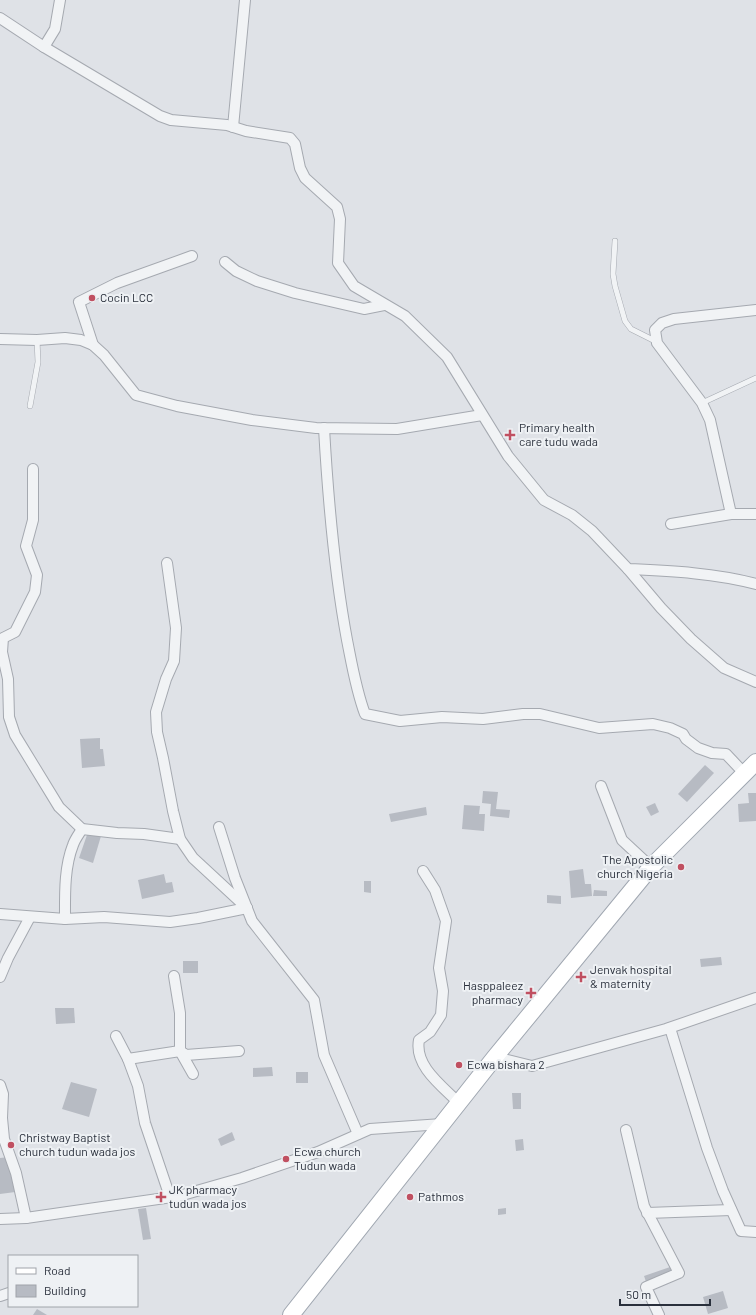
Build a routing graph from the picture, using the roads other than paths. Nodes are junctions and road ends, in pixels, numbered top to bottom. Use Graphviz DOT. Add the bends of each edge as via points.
graph roads {
  1 [pos="60,0"];
  2 [pos="245,0"];
  3 [pos="0,18"];
  4 [pos="44,47"];
  5 [pos="233,127"];
  6 [pos="615,241"];
  7 [pos="192,256"];
  8 [pos="225,262"];
  9 [pos="384,304"];
  10 [pos="756,310"];
  11 [pos="0,339"];
  12 [pos="37,340"];
  13 [pos="657,343"];
  14 [pos="93,345"];
  15 [pos="756,378"];
  16 [pos="702,403"];
  17 [pos="30,406"];
  18 [pos="482,415"];
  19 [pos="324,428"];
  20 [pos="33,469"];
  21 [pos="731,514"];
  22 [pos="756,514"];
  23 [pos="671,524"];
  24 [pos="167,563"];
  25 [pos="628,569"];
  26 [pos="756,584"];
  27 [pos="756,682"];
  28 [pos="756,762"];
  29 [pos="744,773"];
  30 [pos="601,786"];
  31 [pos="220,827"];
  32 [pos="82,829"];
  33 [pos="180,839"];
  34 [pos="651,867"];
  35 [pos="423,871"];
  36 [pos="247,908"];
  37 [pos="0,914"];
  38 [pos="30,917"];
  39 [pos="65,919"];
  40 [pos="174,976"];
  41 [pos="0,977"];
  42 [pos="756,998"];
  43 [pos="670,1028"];
  44 [pos="116,1036"];
  45 [pos="180,1051"];
  46 [pos="239,1051"];
  47 [pos="495,1057"];
  48 [pos="128,1059"];
  49 [pos="193,1074"];
  50 [pos="0,1085"];
  51 [pos="459,1103"];
  52 [pos="442,1124"];
  53 [pos="626,1130"];
  54 [pos="358,1134"];
  55 [pos="170,1197"];
  56 [pos="732,1210"];
  57 [pos="647,1213"];
  58 [pos="26,1218"];
  59 [pos="0,1219"];
  60 [pos="756,1232"];
  61 [pos="291,1315"];
  62 [pos="659,1315"];
  1 -- 4 [label="street" via="55,29"];
  2 -- 5 [label="street"];
  3 -- 4 [label="street"];
  4 -- 5 [label="street" via="160,116 171,120"];
  5 -- 9 [label="street" via="290,138 295,144 305,178 337,207 340,219 338,263 354,286"];
  6 -- 13 [label="lane" via="614,286 625,320 631,329"];
  7 -- 14 [label="street" via="117,282 79,302"];
  8 -- 9 [label="street" via="236,271 295,293 364,309"];
  9 -- 18 [label="street" via="405,316 447,357"];
  10 -- 13 [label="street" via="674,319 662,323 655,330"];
  11 -- 12 [label="street"];
  12 -- 14 [label="street" via="65,338"];
  12 -- 17 [label="lane" via="38,362"];
  13 -- 16 [label="street"];
  14 -- 19 [label="street" via="136,394 177,406 252,420"];
  15 -- 16 [label="lane"];
  16 -- 21 [label="street" via="710,420"];
  18 -- 19 [label="street" via="397,429"];
  18 -- 25 [label="street" via="508,456 544,500 572,515 592,531"];
  19 -- 29 [label="street" via="330,519 340,602 358,696 365,714 400,721 442,717 483,719 540,714 599,728 653,724 683,734 698,748 726,754"];
  20 -- 32 [label="street" via="33,520 26,546 38,576 35,592 15,632 3,638 2,652 8,679 10,718 15,735 60,807"];
  21 -- 22 [label="street"];
  21 -- 23 [label="street"];
  24 -- 33 [label="street" via="176,628 174,661 156,712 157,732"];
  25 -- 26 [label="street" via="692,574"];
  25 -- 27 [label="street" via="691,639 724,668"];
  28 -- 29 [label="main road"];
  29 -- 34 [label="main road"];
  30 -- 34 [label="street" via="622,840"];
  31 -- 36 [label="street"];
  32 -- 33 [label="street"];
  32 -- 39 [label="street" via="73,844 69,859"];
  33 -- 36 [label="street" via="192,858"];
  34 -- 47 [label="main road"];
  35 -- 51 [label="street" via="435,890 446,921 440,968 443,991 441,1015 430,1032 419,1040 417,1048 426,1069"];
  36 -- 39 [label="street" via="170,922 104,917"];
  36 -- 54 [label="street" via="252,921 314,1000 324,1055"];
  37 -- 38 [label="street"];
  38 -- 39 [label="street"];
  38 -- 41 [label="street"];
  40 -- 45 [label="street" via="180,1013"];
  42 -- 43 [label="street"];
  43 -- 47 [label="street" via="532,1066"];
  43 -- 56 [label="street" via="707,1148"];
  44 -- 48 [label="street"];
  45 -- 46 [label="street" via="186,1055"];
  45 -- 48 [label="street"];
  45 -- 49 [label="street"];
  47 -- 51 [label="main road"];
  48 -- 55 [label="street" via="138,1086 145,1123"];
  50 -- 58 [label="street" via="3,1094 4,1139 16,1173"];
  51 -- 52 [label="main road"];
  52 -- 54 [label="street" via="370,1129"];
  52 -- 61 [label="main road"];
  53 -- 57 [label="street"];
  54 -- 55 [label="street" via="318,1152 242,1178"];
  55 -- 58 [label="street"];
  56 -- 57 [label="street"];
  56 -- 60 [label="street" via="741,1231"];
  57 -- 62 [label="street" via="679,1273 646,1287"];
  58 -- 59 [label="street"];
}
